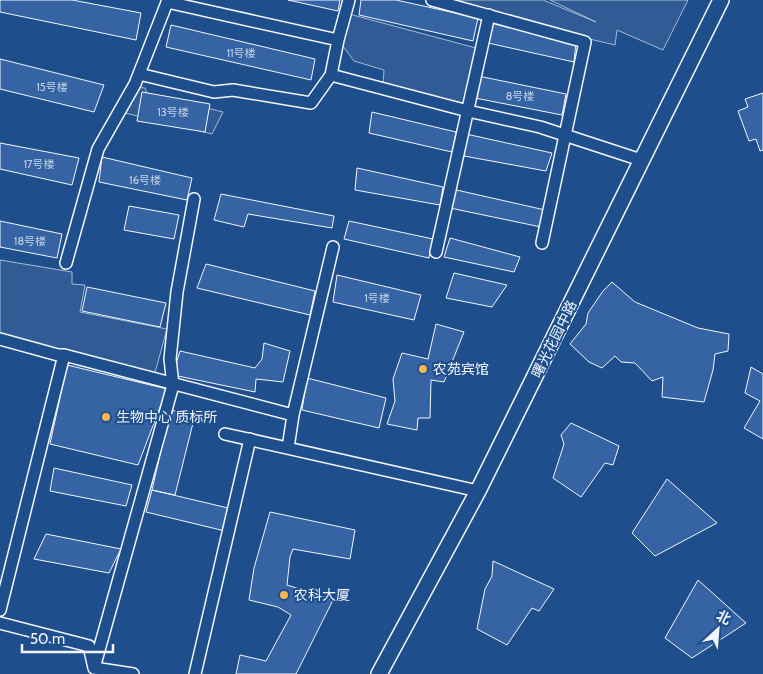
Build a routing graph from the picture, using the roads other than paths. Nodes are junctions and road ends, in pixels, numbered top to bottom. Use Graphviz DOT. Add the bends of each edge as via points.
graph roads {
  1 [pos="349,0"];
  2 [pos="432,0"];
  3 [pos="721,0"];
  4 [pos="168,1"];
  5 [pos="489,15"];
  6 [pos="338,40"];
  7 [pos="139,74"];
  8 [pos="331,75"];
  9 [pos="468,112"];
  10 [pos="566,136"];
  11 [pos="641,160"];
  12 [pos="194,199"];
  13 [pos="542,243"];
  14 [pos="333,247"];
  15 [pos="436,252"];
  16 [pos="66,263"];
  17 [pos="0,339"];
  18 [pos="64,355"];
  19 [pos="173,384"];
  20 [pos="293,415"];
  21 [pos="225,434"];
  22 [pos="250,439"];
  23 [pos="288,448"];
  24 [pos="478,491"];
  25 [pos="0,610"];
  26 [pos="0,623"];
  27 [pos="94,668"];
  28 [pos="133,674"];
  29 [pos="195,674"];
  30 [pos="379,674"];
  1 -- 6 [label="street"];
  2 -- 5 [label="street"];
  3 -- 11 [label="street, 曙光花园中路"];
  4 -- 6 [label="street"];
  4 -- 7 [label="street"];
  5 -- 9 [label="street"];
  5 -- 10 [label="street" via="586,42"];
  6 -- 8 [label="street"];
  7 -- 8 [label="street" via="214,92 233,90 311,103"];
  7 -- 16 [label="street" via="98,149"];
  8 -- 9 [label="street"];
  9 -- 10 [label="street" via="540,127"];
  9 -- 15 [label="street"];
  10 -- 11 [label="street"];
  10 -- 13 [label="street"];
  11 -- 24 [label="street, 曙光花园中路"];
  12 -- 19 [label="street" via="177,292 170,359"];
  14 -- 20 [label="street"];
  17 -- 18 [label="street"];
  18 -- 19 [label="street"];
  18 -- 25 [label="street"];
  19 -- 20 [label="street"];
  19 -- 27 [label="street"];
  20 -- 23 [label="street"];
  21 -- 22 [label="street"];
  22 -- 23 [label="street"];
  22 -- 29 [label="street"];
  23 -- 24 [label="street"];
  24 -- 30 [label="street, 曙光花园中路"];
  26 -- 27 [label="street" via="89,646"];
  27 -- 28 [label="street"];
}
